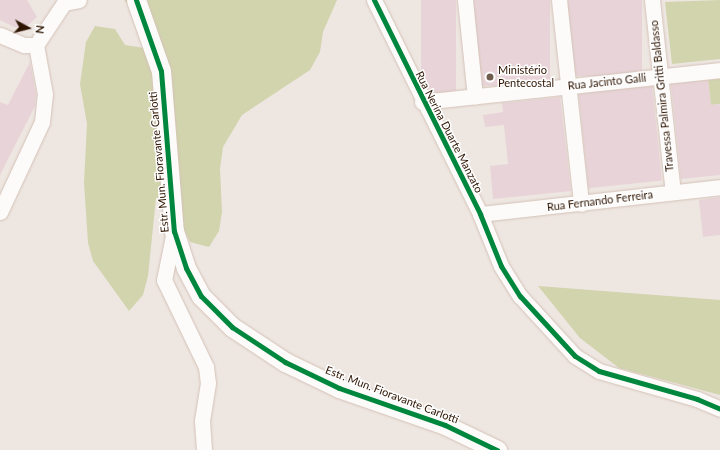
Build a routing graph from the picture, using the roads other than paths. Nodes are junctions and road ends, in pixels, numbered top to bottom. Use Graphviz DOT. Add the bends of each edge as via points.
graph roads {
  1 [pos="78,0"];
  2 [pos="136,0"];
  3 [pos="374,0"];
  4 [pos="465,0"];
  5 [pos="559,0"];
  6 [pos="652,0"];
  7 [pos="64,2"];
  8 [pos="0,36"];
  9 [pos="36,45"];
  10 [pos="720,70"];
  11 [pos="661,77"];
  12 [pos="567,86"];
  13 [pos="475,96"];
  14 [pos="422,102"];
  15 [pos="720,187"];
  16 [pos="672,192"];
  17 [pos="581,204"];
  18 [pos="0,212"];
  19 [pos="480,214"];
  20 [pos="174,231"];
  21 [pos="720,409"];
  22 [pos="204,450"];
  23 [pos="497,450"];
  1 -- 7 [label="street"];
  2 -- 20 [label="street, Estr. Mun. Fioravante Carlotti" via="161,71"];
  3 -- 14 [label="street, Rua Nerina Duarte Manzato"];
  4 -- 13 [label="street"];
  5 -- 12 [label="street"];
  6 -- 11 [label="street, Travessa Palmira Gritti Baldasso"];
  7 -- 9 [label="street"];
  8 -- 9 [label="street" via="24,45"];
  9 -- 18 [label="street" via="45,94 42,122"];
  10 -- 11 [label="street, Rua Jacinto Galli"];
  11 -- 12 [label="street, Rua Jacinto Galli"];
  11 -- 16 [label="street, Travessa Palmira Gritti Baldasso"];
  12 -- 13 [label="street, Rua Jacinto Galli"];
  12 -- 17 [label="street"];
  13 -- 14 [label="street, Rua Jacinto Galli"];
  14 -- 19 [label="street, Rua Nerina Duarte Manzato"];
  15 -- 16 [label="street, Rua Fernando Ferreira"];
  16 -- 17 [label="street, Rua Fernando Ferreira"];
  17 -- 19 [label="street, Rua Fernando Ferreira"];
  19 -- 21 [label="street, Rua Nerina Duarte Manzato" via="501,266 520,296 575,356 599,371 697,399"];
  20 -- 22 [label="street" via="164,280 206,367 208,383 202,420"];
  20 -- 23 [label="street, Estr. Mun. Fioravante Carlotti" via="186,268 201,296 232,327 285,362 339,388 445,425"];
}
